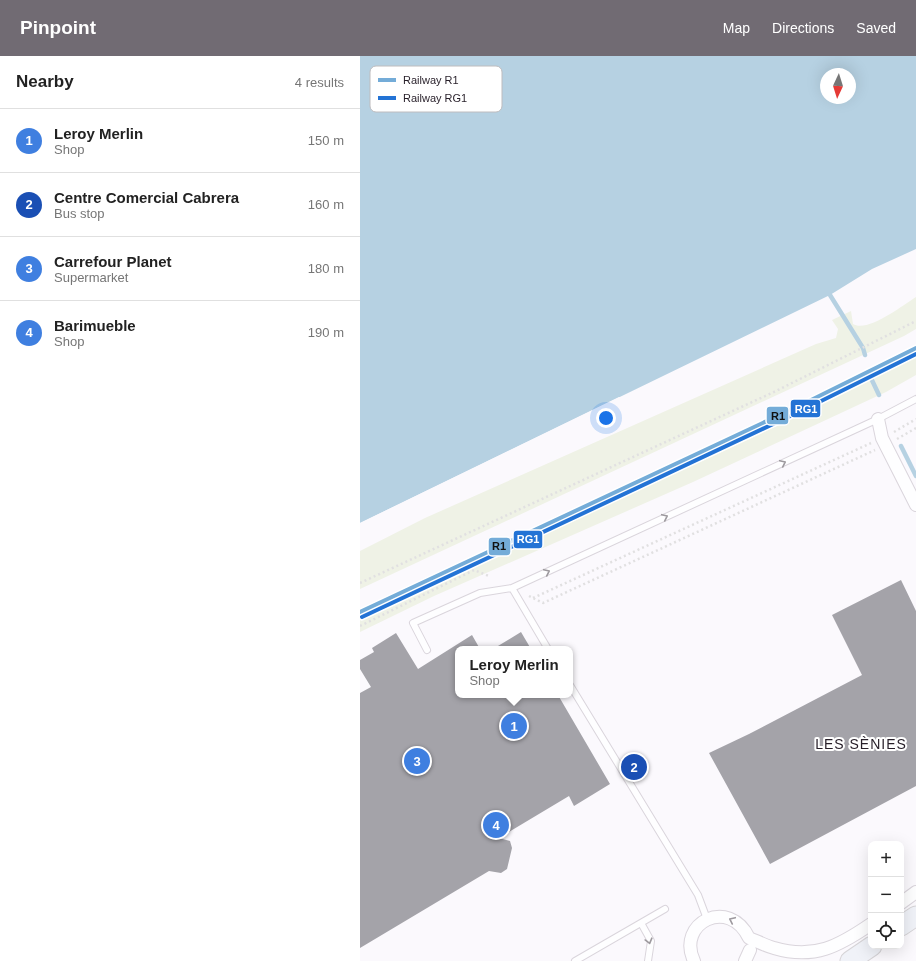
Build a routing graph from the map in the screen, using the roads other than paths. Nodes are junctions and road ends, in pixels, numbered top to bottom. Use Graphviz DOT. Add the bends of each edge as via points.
graph roads {
  1 [pos="916,399"];
  2 [pos="878,419"];
  3 [pos="916,505"];
  4 [pos="512,588"];
  5 [pos="546,646"];
  6 [pos="427,650"];
  7 [pos="573,690"];
  8 [pos="916,892"];
  9 [pos="904,901"];
  10 [pos="665,909"];
  11 [pos="916,916"];
  12 [pos="707,919"];
  13 [pos="641,923"];
  14 [pos="904,924"];
  15 [pos="868,926"];
  16 [pos="868,949"];
  17 [pos="748,950"];
  18 [pos="575,961"];
  19 [pos="648,961"];
  20 [pos="694,961"];
  21 [pos="850,961"];
  1 -- 2 [label="lane"];
  2 -- 3 [label="street" via="884,442"];
  4 -- 2 [label="lane, one-way"];
  4 -- 5 [label="lane"];
  4 -- 6 [label="lane" via="480,593 413,623"];
  7 -- 12 [label="lane" via="698,896"];
  8 -- 9 [label="street"];
  10 -- 13 [label="lane"];
  11 -- 14 [label="main road"];
  17 -- 12 [label="street, one-way" via="745,929 736,921 724,916"];
  12 -- 20 [label="street" via="699,924 690,942 690,954"];
  13 -- 18 [label="lane"];
  13 -- 19 [label="lane, one-way" via="651,941"];
  15 -- 17 [label="street" via="851,938 828,949 812,953 772,948"];
  16 -- 21 [label="main road"];
}
